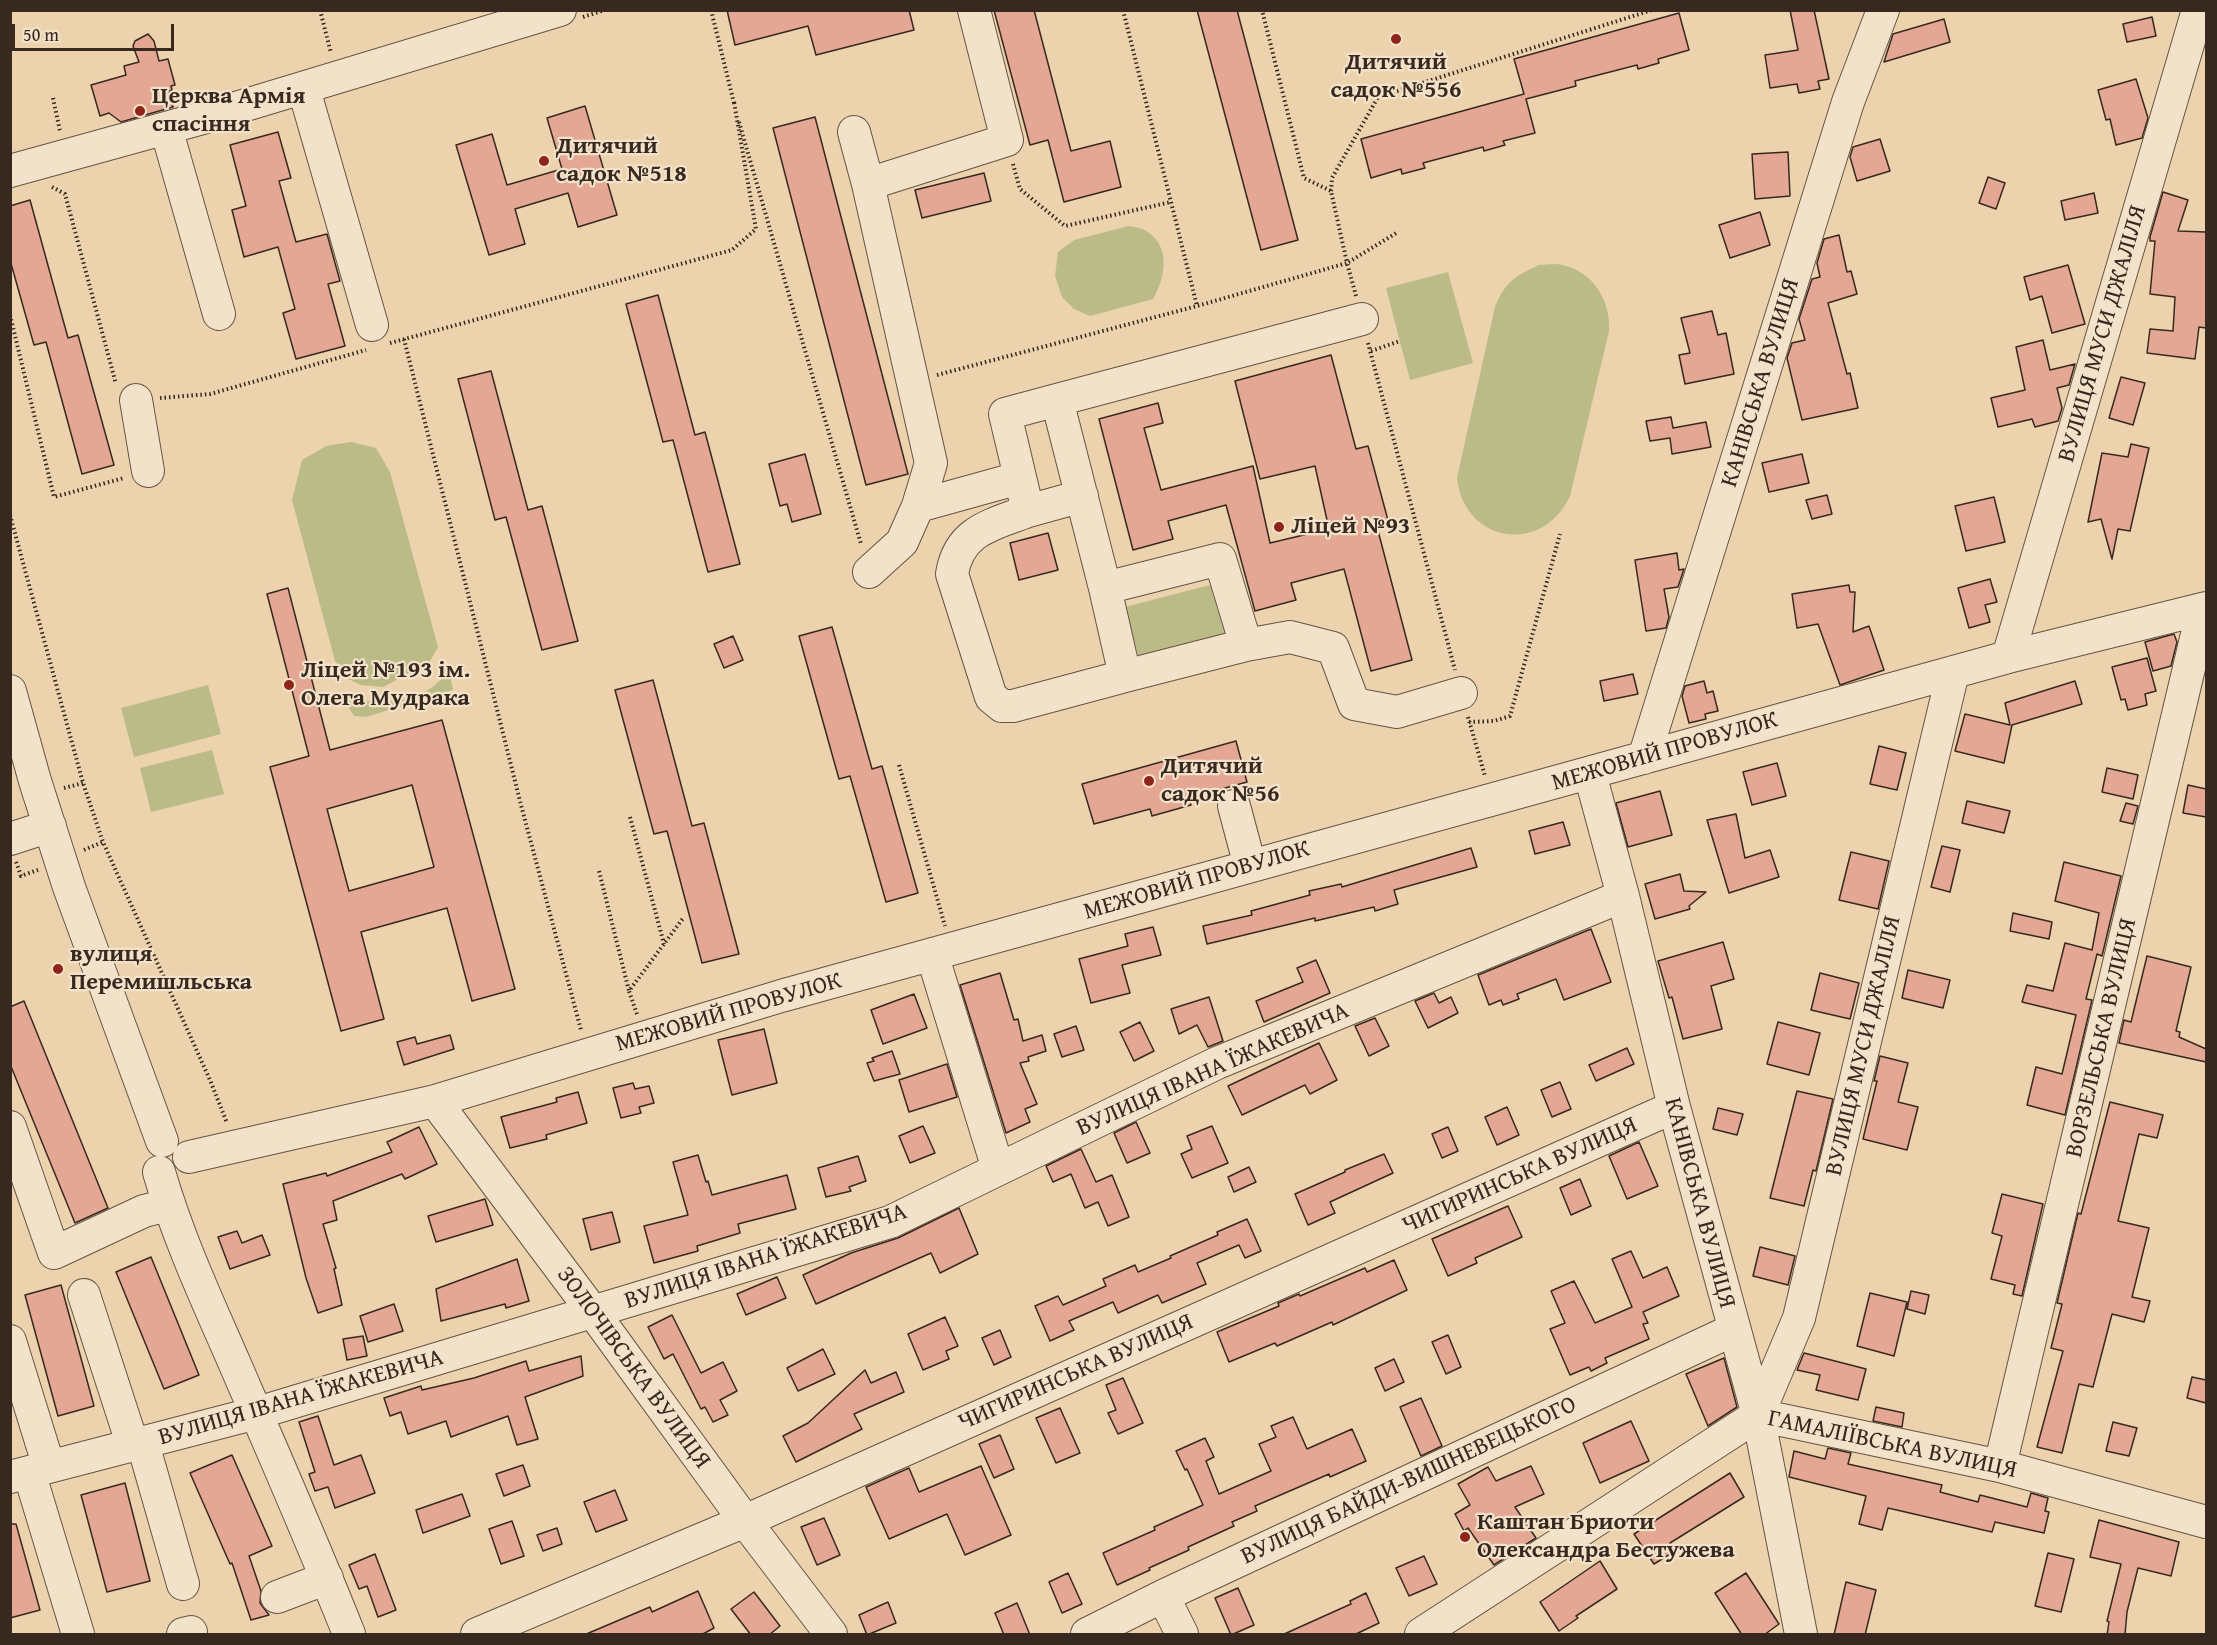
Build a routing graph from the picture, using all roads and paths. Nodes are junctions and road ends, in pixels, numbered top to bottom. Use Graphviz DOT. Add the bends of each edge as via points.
graph roads {
  1 [pos="320,10"];
  2 [pos="560,10"];
  3 [pos="711,10"];
  4 [pos="974,10"];
  5 [pos="1123,10"];
  6 [pos="1262,10"];
  7 [pos="1652,10"];
  8 [pos="1883,10"];
  9 [pos="2198,10"];
  10 [pos="337,77"];
  11 [pos="53,98"];
  12 [pos="307,100"];
  13 [pos="734,102"];
  14 [pos="166,128"];
  15 [pos="854,132"];
  16 [pos="1007,140"];
  17 [pos="65,155"];
  18 [pos="10,171"];
  19 [pos="868,184"];
  20 [pos="49,186"];
  21 [pos="1330,191"];
  22 [pos="1171,202"];
  23 [pos="1398,232"];
  24 [pos="1347,262"];
  25 [pos="1197,306"];
  26 [pos="219,314"];
  27 [pos="10,315"];
  28 [pos="1362,319"];
  29 [pos="376,339"];
  30 [pos="404,339"];
  31 [pos="1400,341"];
  32 [pos="1371,351"];
  33 [pos="913,381"];
  34 [pos="126,395"];
  35 [pos="1058,400"];
  36 [pos="148,471"];
  37 [pos="1019,478"];
  38 [pos="1082,496"];
  39 [pos="918,506"];
  40 [pos="1028,511"];
  41 [pos="10,515"];
  42 [pos="1560,534"];
  43 [pos="869,572"];
  44 [pos="1105,588"];
  45 [pos="2205,609"];
  46 [pos="1246,645"];
  47 [pos="2008,657"];
  48 [pos="1953,672"];
  49 [pos="1125,676"];
  50 [pos="10,691"];
  51 [pos="1465,708"];
  52 [pos="1644,758"];
  53 [pos="899,765"];
  54 [pos="1483,771"];
  55 [pos="1590,774"];
  56 [pos="1234,806"];
  57 [pos="630,817"];
  58 [pos="50,826"];
  59 [pos="10,839"];
  60 [pos="1250,866"];
  61 [pos="599,871"];
  62 [pos="1623,896"];
  63 [pos="684,917"];
  64 [pos="664,944"];
  65 [pos="940,945"];
  66 [pos="629,992"];
  67 [pos="639,1021"];
  68 [pos="582,1036"];
  69 [pos="435,1101"];
  70 [pos="1674,1107"];
  71 [pos="227,1124"];
  72 [pos="10,1127"];
  73 [pos="162,1142"];
  74 [pos="189,1157"];
  75 [pos="998,1169"];
  76 [pos="159,1172"];
  77 [pos="168,1205"];
  78 [pos="84,1295"];
  79 [pos="593,1312"];
  80 [pos="1733,1330"];
  81 [pos="10,1341"];
  82 [pos="256,1413"];
  83 [pos="1758,1415"];
  84 [pos="138,1445"];
  85 [pos="2000,1466"];
  86 [pos="29,1472"];
  87 [pos="745,1521"];
  88 [pos="2206,1522"];
  89 [pos="327,1578"];
  90 [pos="183,1584"];
  91 [pos="1163,1596"];
  92 [pos="277,1597"];
  93 [pos="78,1635"];
  94 [pos="349,1635"];
  95 [pos="477,1635"];
  96 [pos="831,1635"];
  97 [pos="1087,1635"];
  98 [pos="1182,1635"];
  99 [pos="1421,1635"];
  100 [pos="1801,1635"];
  1 -- 10 [label="path"];
  2 -- 10 [label="street"];
  3 -- 13 [label="path"];
  4 -- 16 [label="street"];
  5 -- 22 [label="path"];
  6 -- 21 [label="path" via="1304,178"];
  7 -- 21 [label="path" via="1378,97 1332,178"];
  8 -- 52 [label="street, КАНІВСЬКА ВУЛИЦЯ" via="1848,102"];
  9 -- 47 [label="street, ВУЛИЦЯ МУСИ ДЖАЛІЛЯ"];
  10 -- 14 [label="street"];
  11 -- 17 [label="path"];
  12 -- 29 [label="street"];
  13 -- 30 [label="path" via="756,229 732,250"];
  13 -- 43 [label="path"];
  14 -- 17 [label="street"];
  14 -- 26 [label="street"];
  15 -- 19 [label="street"];
  16 -- 19 [label="street"];
  16 -- 22 [label="path" via="1020,189 1065,226"];
  17 -- 18 [label="street"];
  19 -- 33 [label="street"];
  20 -- 34 [label="path" via="65,194"];
  21 -- 24 [label="path"];
  22 -- 25 [label="path"];
  23 -- 24 [label="path"];
  24 -- 25 [label="path"];
  24 -- 28 [label="path"];
  25 -- 33 [label="path"];
  27 -- 36 [label="path" via="54,497"];
  28 -- 32 [label="path"];
  28 -- 35 [label="street"];
  29 -- 30 [label="path"];
  29 -- 34 [label="path" via="210,394"];
  30 -- 68 [label="path"];
  31 -- 32 [label="path"];
  32 -- 51 [label="path"];
  33 -- 39 [label="street" via="931,463"];
  34 -- 36 [label="street"];
  35 -- 37 [label="street" via="1005,414"];
  35 -- 38 [label="street"];
  37 -- 39 [label="street"];
  37 -- 40 [label="street"];
  38 -- 40 [label="street"];
  38 -- 44 [label="street"];
  39 -- 43 [label="street" via="902,542"];
  40 -- 49 [label="street" via="972,534 954,560 952,574 991,697 1002,706 1013,706"];
  41 -- 71 [label="path" via="83,783 103,842"];
  42 -- 51 [label="path" via="1510,716 1494,721"];
  44 -- 46 [label="street" via="1220,559"];
  44 -- 49 [label="street"];
  45 -- 47 [label="street, МЕЖОВИЙ ПРОВУЛОК"];
  45 -- 85 [label="street, ВОРЗЕЛЬСЬКА ВУЛИЦЯ"];
  46 -- 49 [label="street"];
  46 -- 51 [label="street" via="1290,637 1333,648 1354,704 1397,712"];
  47 -- 48 [label="street, МЕЖОВИЙ ПРОВУЛОК"];
  48 -- 52 [label="street, МЕЖОВИЙ ПРОВУЛОК"];
  48 -- 83 [label="street, ВУЛИЦЯ МУСИ ДЖАЛІЛЯ" via="1798,1318"];
  50 -- 58 [label="street"];
  51 -- 54 [label="path"];
  52 -- 55 [label="street, МЕЖОВИЙ ПРОВУЛОК"];
  53 -- 65 [label="path"];
  55 -- 60 [label="street, МЕЖОВИЙ ПРОВУЛОК"];
  55 -- 62 [label="street, КАНІВСЬКА ВУЛИЦЯ"];
  56 -- 60 [label="street"];
  57 -- 64 [label="path"];
  58 -- 59 [label="street"];
  58 -- 73 [label="street"];
  60 -- 65 [label="street, МЕЖОВИЙ ПРОВУЛОК"];
  61 -- 66 [label="path"];
  62 -- 70 [label="street, КАНІВСЬКА ВУЛИЦЯ"];
  62 -- 75 [label="street, ВУЛИЦЯ ІВАНА ЇЖАКЕВИЧА" via="1217,1063"];
  63 -- 64 [label="path"];
  64 -- 66 [label="path"];
  65 -- 69 [label="street, МЕЖОВИЙ ПРОВУЛОК"];
  65 -- 75 [label="street"];
  66 -- 67 [label="path"];
  69 -- 74 [label="street, МЕЖОВИЙ ПРОВУЛОК"];
  69 -- 79 [label="street, ЗОЛОЧІВСЬКА ВУЛИЦЯ"];
  70 -- 80 [label="street, КАНІВСЬКА ВУЛИЦЯ"];
  70 -- 87 [label="street, ЧИГИРИНСЬКА ВУЛИЦЯ"];
  72 -- 77 [label="street" via="54,1253 144,1210"];
  73 -- 74 [label="street" via="180,1142"];
  73 -- 76 [label="street" via="152,1156"];
  74 -- 76 [label="street" via="186,1168 176,1175"];
  75 -- 79 [label="street, ВУЛИЦЯ ІВАНА ЇЖАКЕВИЧА" via="890,1222"];
  76 -- 77 [label="street"];
  77 -- 82 [label="street"];
  78 -- 84 [label="street"];
  79 -- 82 [label="street, ВУЛИЦЯ ІВАНА ЇЖАКЕВИЧА"];
  79 -- 87 [label="street, ЗОЛОЧІВСЬКА ВУЛИЦЯ"];
  80 -- 83 [label="street, КАНІВСЬКА ВУЛИЦЯ"];
  80 -- 91 [label="street, ВУЛИЦЯ БАЙДИ-ВИШНЕВЕЦЬКОГО"];
  81 -- 86 [label="street"];
  82 -- 84 [label="street, ВУЛИЦЯ ІВАНА ЇЖАКЕВИЧА"];
  82 -- 89 [label="street"];
  83 -- 85 [label="street, ГАМАЛІЇВСЬКА ВУЛИЦЯ"];
  83 -- 99 [label="street, ГАМАЛІЇВСЬКА ВУЛИЦЯ"];
  83 -- 100 [label="street, КАНІВСЬКА ВУЛИЦЯ"];
  84 -- 86 [label="street, ВУЛИЦЯ ІВАНА ЇЖАКЕВИЧА"];
  84 -- 90 [label="street"];
  85 -- 88 [label="street, ГАМАЛІЇВСЬКА ВУЛИЦЯ"];
  86 -- 93 [label="street"];
  87 -- 95 [label="street, ЧИГИРИНСЬКА ВУЛИЦЯ"];
  87 -- 96 [label="street, ЗОЛОЧІВСЬКА ВУЛИЦЯ"];
  89 -- 92 [label="street"];
  89 -- 94 [label="street"];
  91 -- 97 [label="street, ВУЛИЦЯ БАЙДИ-ВИШНЕВЕЦЬКОГО"];
  91 -- 98 [label="street"];
}
